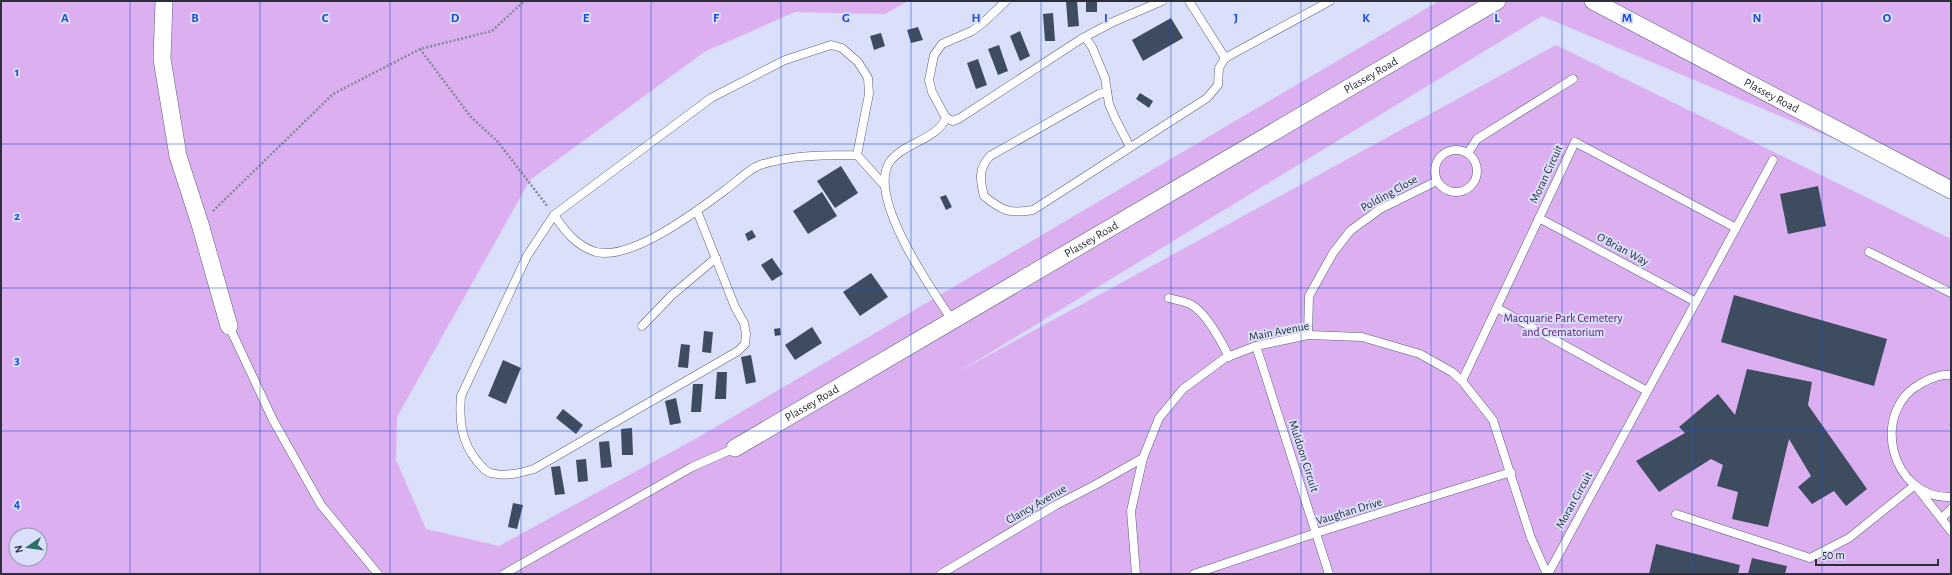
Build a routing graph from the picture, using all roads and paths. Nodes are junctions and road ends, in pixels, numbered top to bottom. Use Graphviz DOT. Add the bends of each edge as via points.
graph roads {
  1 [pos="164,1"];
  2 [pos="524,1"];
  3 [pos="1006,1"];
  4 [pos="1162,1"];
  5 [pos="1189,1"];
  6 [pos="1330,1"];
  7 [pos="1498,1"];
  8 [pos="1592,1"];
  9 [pos="1085,37"];
  10 [pos="420,49"];
  11 [pos="1225,58"];
  12 [pos="1572,79"];
  13 [pos="1107,92"];
  14 [pos="946,118"];
  15 [pos="1130,147"];
  16 [pos="1468,153"];
  17 [pos="857,155"];
  18 [pos="1773,160"];
  19 [pos="1437,181"];
  20 [pos="884,185"];
  21 [pos="1951,190"];
  22 [pos="697,211"];
  23 [pos="554,215"];
  24 [pos="1539,218"];
  25 [pos="200,224"];
  26 [pos="1736,228"];
  27 [pos="1869,252"];
  28 [pos="716,258"];
  29 [pos="1951,293"];
  30 [pos="1169,298"];
  31 [pos="1696,302"];
  32 [pos="1496,308"];
  33 [pos="952,320"];
  34 [pos="229,326"];
  35 [pos="642,326"];
  36 [pos="1308,335"];
  37 [pos="1256,346"];
  38 [pos="1229,357"];
  39 [pos="1951,375"];
  40 [pos="1462,381"];
  41 [pos="1647,392"];
  42 [pos="735,448"];
  43 [pos="1143,458"];
  44 [pos="1511,472"];
  45 [pos="1915,485"];
  46 [pos="1951,497"];
  47 [pos="1951,509"];
  48 [pos="1676,514"];
  49 [pos="1942,518"];
  50 [pos="1951,531"];
  51 [pos="1316,533"];
  52 [pos="378,574"];
  53 [pos="504,574"];
  54 [pos="941,574"];
  55 [pos="1136,574"];
  56 [pos="1194,574"];
  57 [pos="1329,574"];
  58 [pos="1547,574"];
  1 -- 25 [label="street" via="162,59 175,142"];
  2 -- 10 [label="path" via="492,31"];
  3 -- 14 [label="lane" via="972,31 942,44 934,55 929,80 932,92"];
  4 -- 9 [label="lane"];
  5 -- 11 [label="lane"];
  6 -- 11 [label="lane"];
  7 -- 33 [label="street, Plassey Road"];
  8 -- 21 [label="street, Plassey Road"];
  9 -- 13 [label="lane" via="1105,78"];
  9 -- 14 [label="lane" via="960,118"];
  10 -- 23 [label="path" via="471,117 498,142"];
  10 -- 25 [label="path" via="333,94"];
  11 -- 15 [label="lane" via="1219,68 1218,85 1207,98"];
  12 -- 16 [label="lane" via="1477,139"];
  13 -- 15 [label="lane" via="1109,104"];
  13 -- 15 [label="lane" via="1098,94 990,156 980,174 984,196 1006,211 1019,213 1033,210"];
  14 -- 20 [label="lane" via="942,127 900,151 890,162"];
  16 -- 19 [label="lane, Polding Close" via="1452,150 1440,158 1435,168"];
  16 -- 19 [label="lane, Polding Close" via="1476,162 1476,179 1473,184 1465,190 1455,192 1444,188"];
  17 -- 20 [label="lane"];
  17 -- 22 [label="lane" via="810,155 759,165"];
  17 -- 23 [label="lane" via="869,94 868,78 858,62 842,48 831,45 785,60 711,98"];
  18 -- 26 [label="lane, Moran Circuit"];
  19 -- 36 [label="lane, Polding Close" via="1380,209 1350,230 1333,253 1309,296"];
  20 -- 33 [label="lane" via="893,219 902,237"];
  22 -- 23 [label="lane" via="632,248 598,252 587,249 565,232"];
  22 -- 28 [label="lane"];
  23 -- 28 [label="lane" via="528,256 461,396 460,415 468,450 490,473 512,475 534,469 738,351 745,344 744,323"];
  24 -- 26 [label="lane, Moran Circuit" via="1574,142"];
  24 -- 31 [label="lane, O'Brian Way"];
  24 -- 32 [label="lane, Moran Circuit"];
  25 -- 34 [label="street"];
  26 -- 31 [label="lane, Moran Circuit"];
  27 -- 29 [label="lane"];
  28 -- 35 [label="lane" via="672,295"];
  30 -- 38 [label="lane" via="1191,304 1196,308 1222,342"];
  31 -- 41 [label="lane, Moran Circuit"];
  32 -- 40 [label="lane, Moran Circuit"];
  32 -- 41 [label="lane"];
  33 -- 42 [label="street, Plassey Road"];
  34 -- 52 [label="lane" via="273,420 321,505"];
  36 -- 37 [label="lane, Main Avenue"];
  36 -- 40 [label="lane, Main Avenue" via="1362,337 1420,354 1452,372"];
  37 -- 38 [label="lane, Main Avenue"];
  37 -- 51 [label="lane, Muldoon Circuit"];
  38 -- 43 [label="lane, Main Avenue" via="1183,389 1159,418"];
  39 -- 45 [label="lane" via="1932,378 1917,386 1904,397 1896,411 1891,427 1892,449 1895,460"];
  40 -- 44 [label="lane, Main Avenue" via="1493,420"];
  41 -- 58 [label="lane, Moran Circuit"];
  42 -- 53 [label="lane, Plassey Road" via="682,472"];
  43 -- 54 [label="lane, Clancy Avenue" via="1056,505"];
  43 -- 55 [label="lane, Main Avenue" via="1131,511"];
  44 -- 51 [label="lane, Vaughan Drive"];
  44 -- 58 [label="lane, Main Avenue" via="1531,538"];
  45 -- 46 [label="lane" via="1930,493"];
  45 -- 48 [label="lane" via="1849,538 1810,558"];
  45 -- 49 [label="lane"];
  47 -- 49 [label="lane"];
  49 -- 50 [label="lane"];
  51 -- 56 [label="lane, Vaughan Drive"];
  51 -- 57 [label="lane, Muldoon Circuit"];
}
